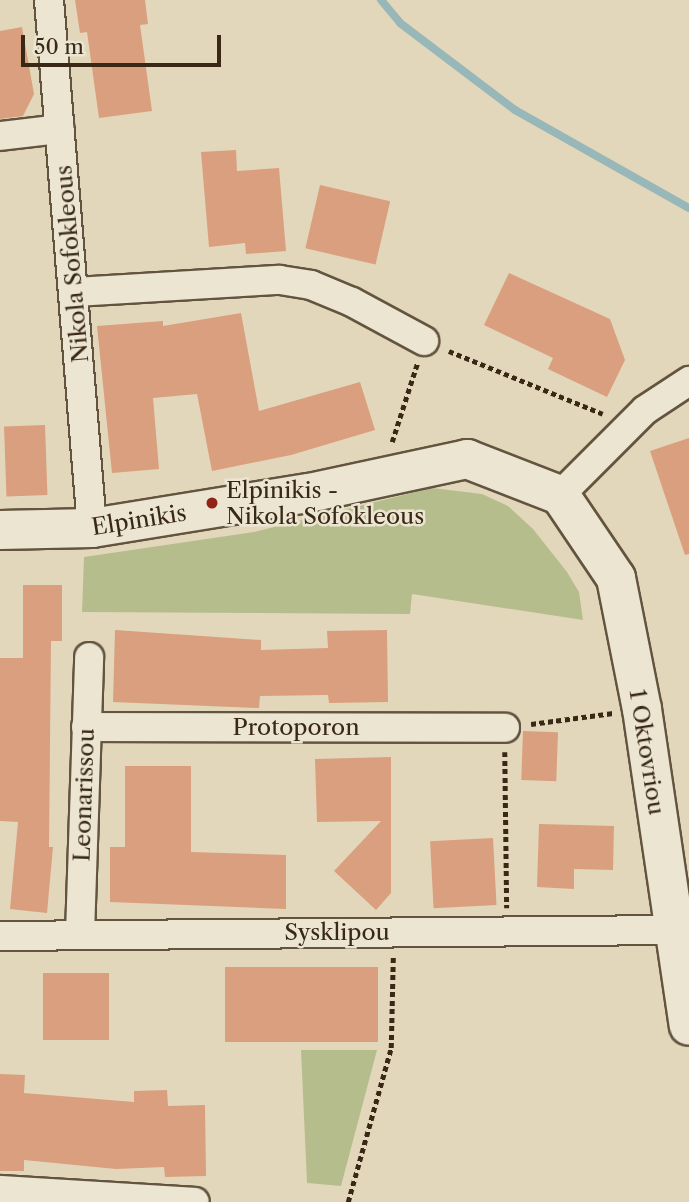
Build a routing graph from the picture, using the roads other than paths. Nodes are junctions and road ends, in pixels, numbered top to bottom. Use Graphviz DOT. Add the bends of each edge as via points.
graph roads {
  1 [pos="49,0"];
  2 [pos="60,129"];
  3 [pos="0,136"];
  4 [pos="75,292"];
  5 [pos="424,341"];
  6 [pos="689,382"];
  7 [pos="560,495"];
  8 [pos="92,528"];
  9 [pos="0,530"];
  10 [pos="89,657"];
  11 [pos="86,727"];
  12 [pos="505,727"];
  13 [pos="674,930"];
  14 [pos="80,934"];
  15 [pos="0,936"];
  16 [pos="689,1026"];
  17 [pos="0,1190"];
  18 [pos="195,1202"];
  1 -- 2 [label="street, Nikola Sofokleous"];
  2 -- 3 [label="street"];
  2 -- 4 [label="street, Nikola Sofokleous"];
  4 -- 5 [label="street" via="280,280 311,285 352,302"];
  4 -- 8 [label="street, Nikola Sofokleous"];
  6 -- 7 [label="street" via="629,426"];
  7 -- 8 [label="street, Elpinikis" via="467,459"];
  7 -- 13 [label="street, 1 Oktovriou" via="616,578 642,709"];
  8 -- 9 [label="street, Elpinikis"];
  10 -- 11 [label="street, Leonarissou"];
  11 -- 12 [label="street, Protoporon"];
  11 -- 14 [label="street, Leonarissou"];
  13 -- 14 [label="street, Sysklipou"];
  13 -- 16 [label="street, 1 Oktovriou"];
  14 -- 15 [label="street, Sysklipou"];
  17 -- 18 [label="street"];
}
